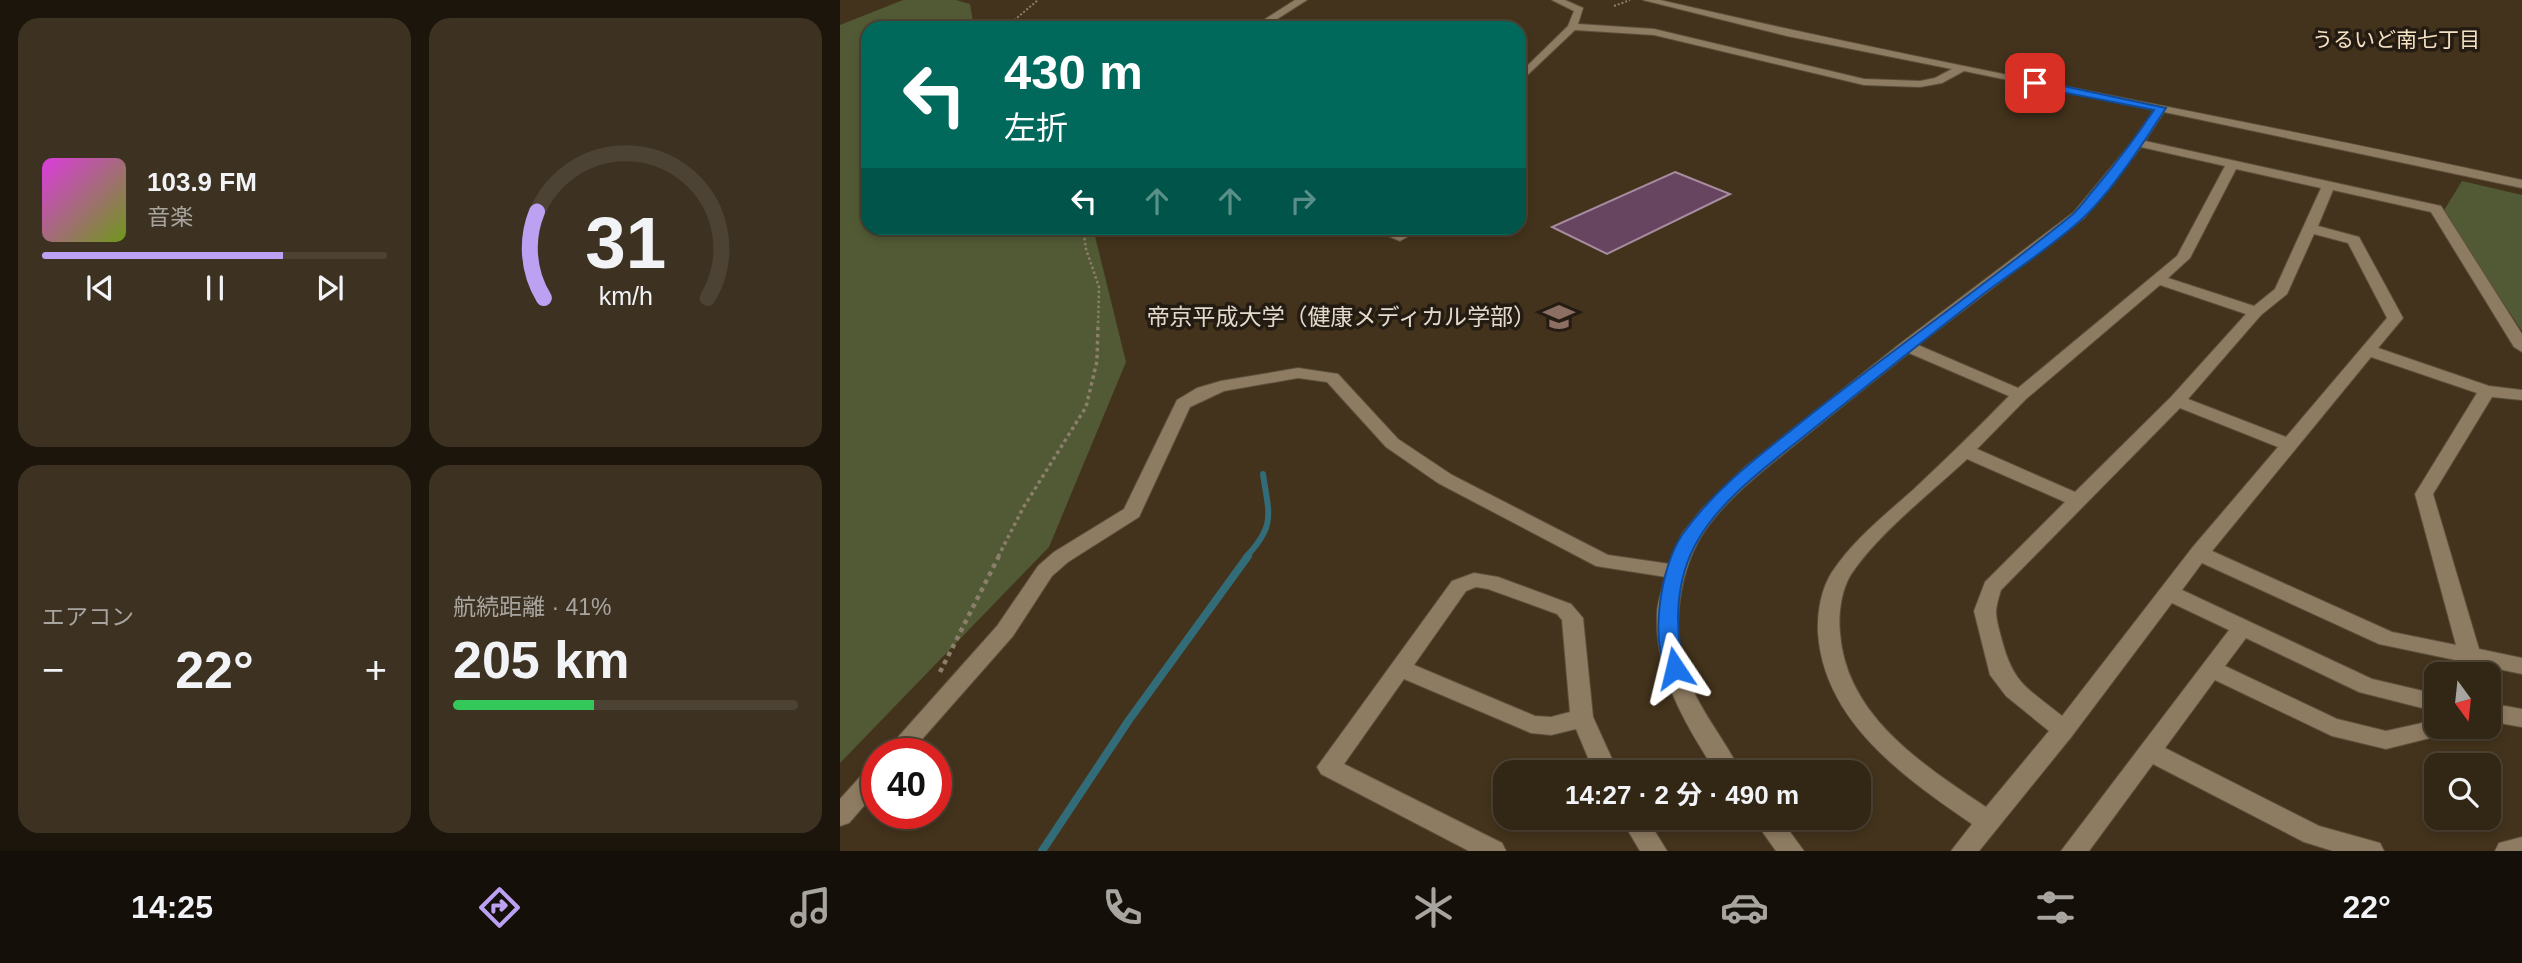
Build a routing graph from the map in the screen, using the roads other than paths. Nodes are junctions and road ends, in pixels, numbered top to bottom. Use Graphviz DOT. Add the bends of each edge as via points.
graph roads {
  1 [pos="1302,0"];
  2 [pos="1557,0"];
  3 [pos="1648,0"];
  4 [pos="1268,21"];
  5 [pos="1572,27"];
  6 [pos="1960,69"];
  7 [pos="1526,73"];
  8 [pos="2160,108"];
  9 [pos="2138,143"];
  10 [pos="2232,164"];
  11 [pos="2522,184"];
  12 [pos="2329,185"];
  13 [pos="2309,228"];
  14 [pos="1394,235"];
  15 [pos="1399,237"];
  16 [pos="2157,279"];
  17 [pos="2256,312"];
  18 [pos="1907,346"];
  19 [pos="2522,347"];
  20 [pos="2370,351"];
  21 [pos="2487,391"];
  22 [pos="2020,395"];
  23 [pos="2522,395"];
  24 [pos="2178,401"];
  25 [pos="2289,445"];
  26 [pos="1965,451"];
  27 [pos="2079,501"];
  28 [pos="2199,552"];
  29 [pos="1677,572"];
  30 [pos="2169,593"];
  31 [pos="2242,628"];
  32 [pos="2470,655"];
  33 [pos="2522,666"];
  34 [pos="1401,668"];
  35 [pos="2211,669"];
  36 [pos="2424,700"];
  37 [pos="2501,714"];
  38 [pos="1582,717"];
  39 [pos="2522,718"];
  40 [pos="2064,730"];
  41 [pos="2424,731"];
  42 [pos="909,738"];
  43 [pos="2149,751"];
  44 [pos="1601,760"];
  45 [pos="1721,760"];
  46 [pos="861,793"];
  47 [pos="840,816"];
  48 [pos="1987,821"];
  49 [pos="1640,830"];
  50 [pos="1771,830"];
  51 [pos="1781,848"];
  52 [pos="2522,848"];
  53 [pos="2079,849"];
  54 [pos="1493,851"];
  55 [pos="1654,851"];
  56 [pos="1964,851"];
  57 [pos="2371,851"];
  58 [pos="2508,851"];
  1 -- 4 [label="street"];
  2 -- 5 [label="street" via="1580,10"];
  3 -- 6 [label="street"];
  5 -- 6 [label="street" via="1654,32 1864,82 1920,84 1938,81"];
  5 -- 7 [label="street"];
  6 -- 8 [label="street"];
  8 -- 9 [label="street"];
  8 -- 11 [label="street"];
  9 -- 10 [label="street"];
  9 -- 18 [label="street" via="2079,215"];
  10 -- 12 [label="street"];
  10 -- 16 [label="street" via="2183,258"];
  12 -- 13 [label="street"];
  12 -- 19 [label="street" via="2436,209"];
  13 -- 17 [label="street" via="2282,291"];
  13 -- 20 [label="street" via="2354,240 2395,318"];
  14 -- 15 [label="street"];
  16 -- 17 [label="street"];
  16 -- 22 [label="street"];
  17 -- 24 [label="street"];
  18 -- 22 [label="street"];
  18 -- 29 [label="street" via="1743,479 1689,539"];
  20 -- 21 [label="street"];
  20 -- 25 [label="street"];
  21 -- 23 [label="street"];
  21 -- 32 [label="street" via="2424,494"];
  22 -- 26 [label="street"];
  24 -- 25 [label="street"];
  24 -- 27 [label="street"];
  25 -- 28 [label="street"];
  26 -- 27 [label="street"];
  26 -- 48 [label="street" via="1850,562 1833,593 1829,628 1835,667 1871,730 1919,775"];
  27 -- 40 [label="street" via="1992,587 1984,611 1998,669 2014,690"];
  28 -- 30 [label="street"];
  28 -- 32 [label="street" via="2387,639"];
  29 -- 42 [label="street" via="1603,562 1445,479 1392,443 1332,378 1298,373 1212,388 1180,409 1132,513 1045,570 1005,631"];
  29 -- 45 [label="street" via="1667,612 1669,648 1680,688"];
  30 -- 31 [label="street"];
  30 -- 40 [label="street"];
  31 -- 35 [label="street"];
  31 -- 36 [label="street" via="2367,686"];
  32 -- 33 [label="street"];
  34 -- 38 [label="street" via="1531,724 1562,726"];
  34 -- 38 [label="street" via="1459,586 1474,580 1491,582 1564,609 1572,618"];
  34 -- 54 [label="street" via="1329,767"];
  35 -- 41 [label="street" via="2332,727 2386,740"];
  35 -- 43 [label="street"];
  37 -- 39 [label="street"];
  38 -- 44 [label="street"];
  40 -- 48 [label="street"];
  43 -- 53 [label="street"];
  43 -- 57 [label="street" via="2313,835"];
  46 -- 47 [label="street"];
  48 -- 56 [label="street"];
  49 -- 55 [label="street"];
  50 -- 51 [label="street"];
  52 -- 58 [label="street"];
}
